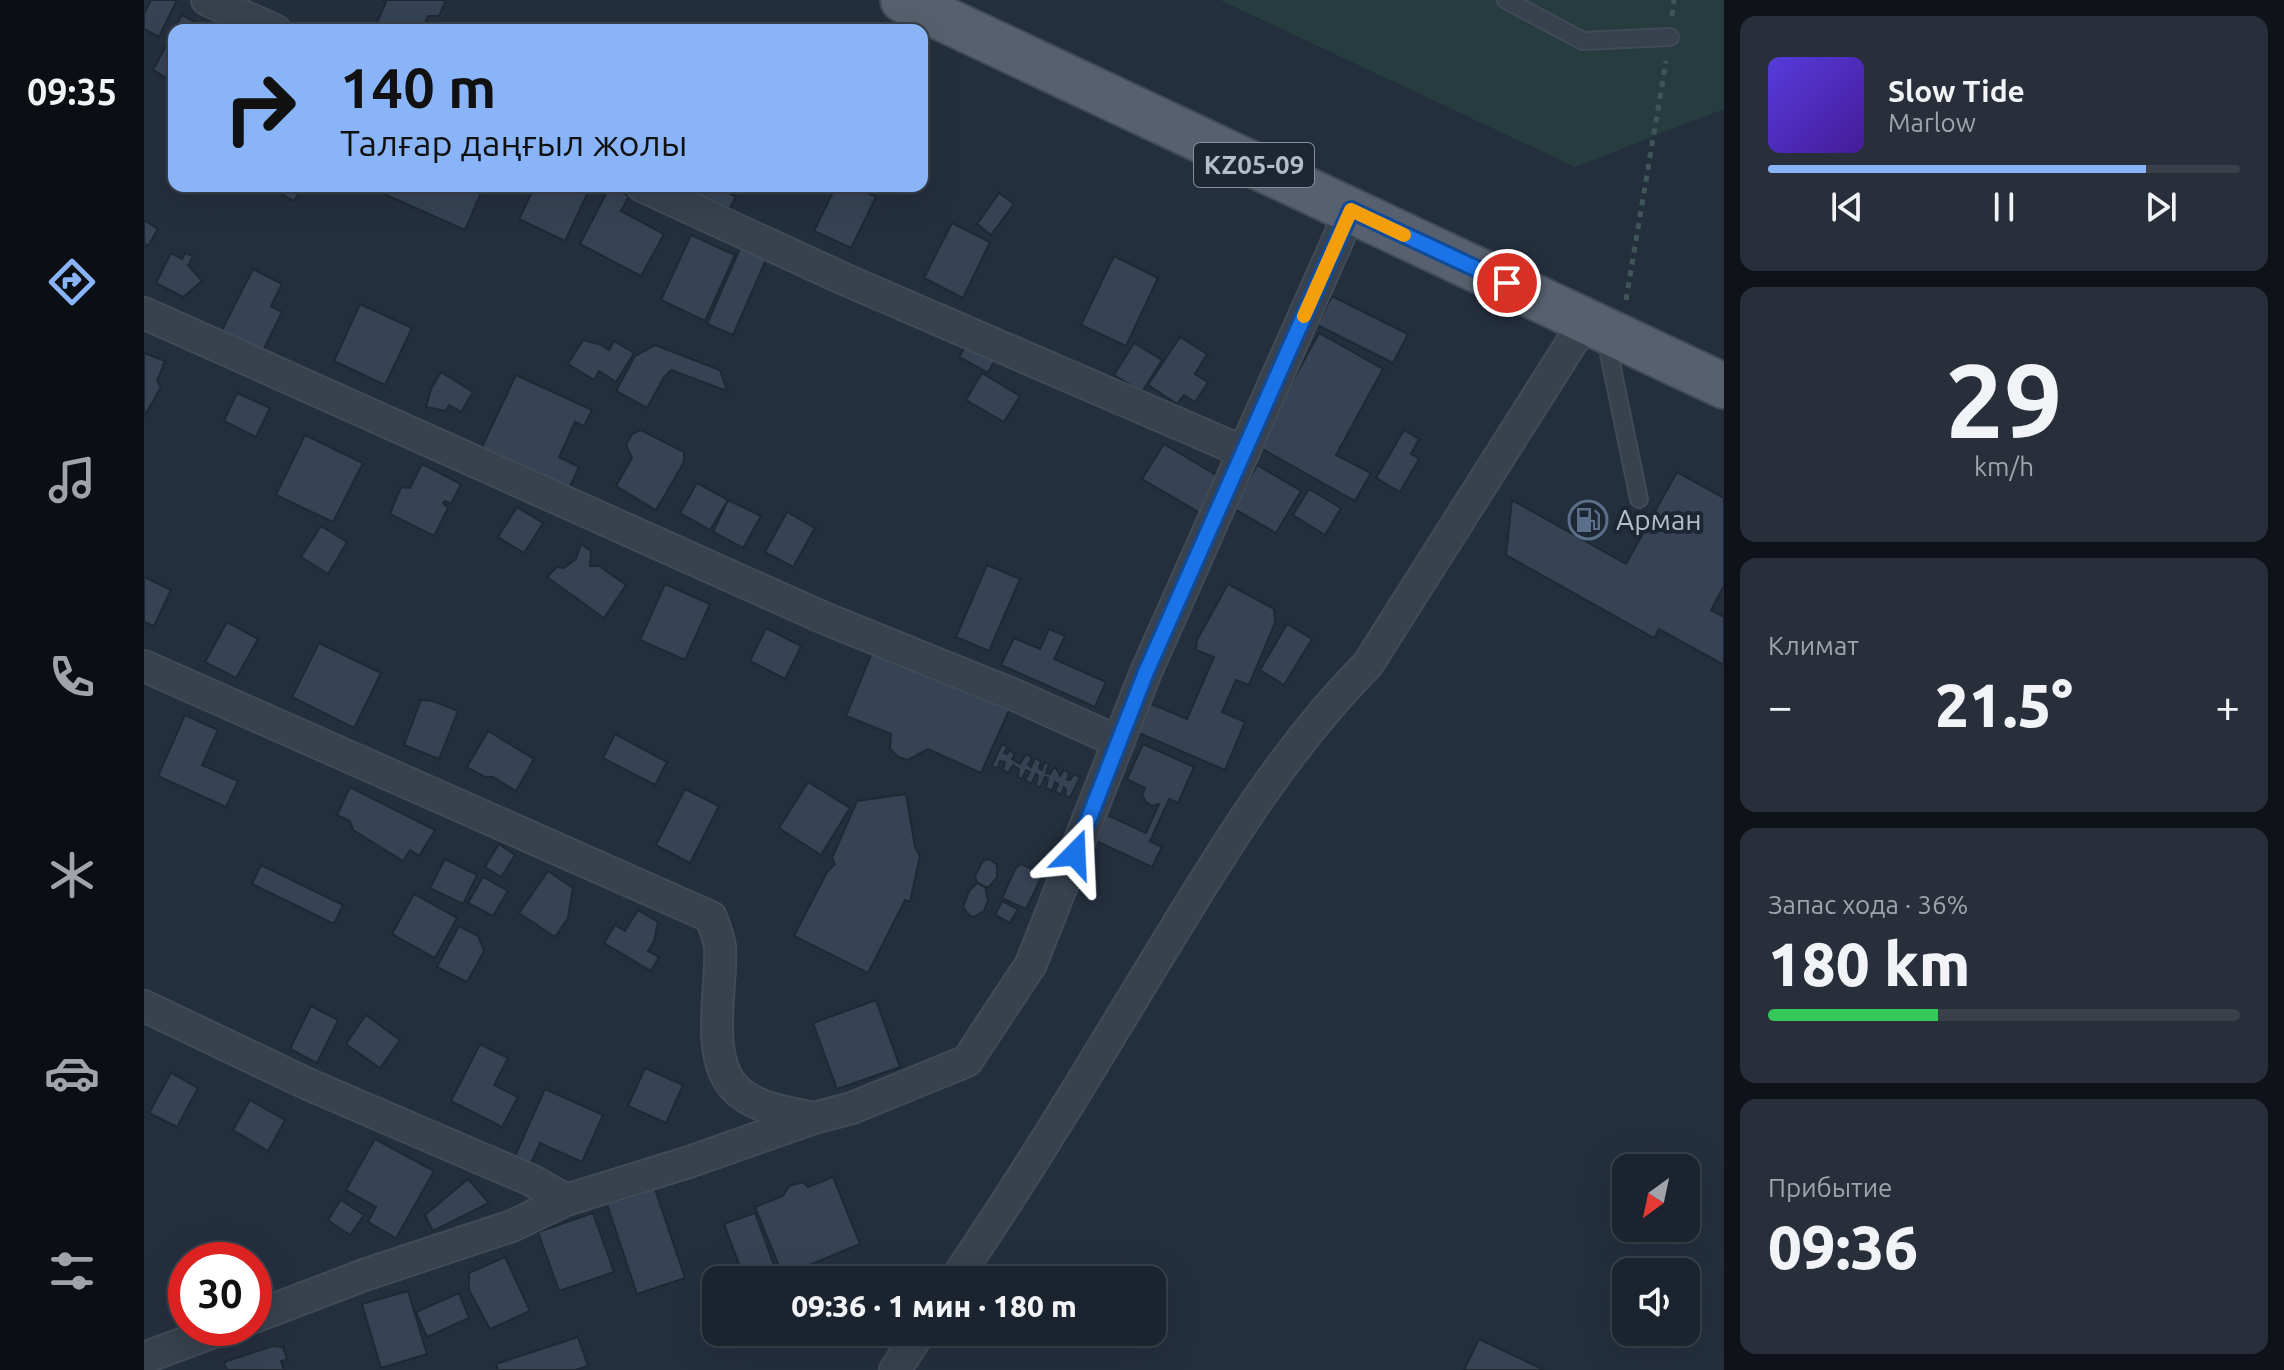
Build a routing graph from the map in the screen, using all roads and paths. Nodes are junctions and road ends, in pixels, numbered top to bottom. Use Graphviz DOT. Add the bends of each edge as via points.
graph roads {
  1 [pos="207,0"];
  2 [pos="903,0"];
  3 [pos="1506,0"];
  4 [pos="1674,0"];
  5 [pos="261,24"];
  6 [pos="1670,37"];
  7 [pos="655,192"];
  8 [pos="1351,210"];
  9 [pos="144,313"];
  10 [pos="1603,329"];
  11 [pos="1724,386"];
  12 [pos="1244,452"];
  13 [pos="1639,499"];
  14 [pos="144,666"];
  15 [pos="1119,742"];
  16 [pos="144,1006"];
  17 [pos="814,1118"];
  18 [pos="566,1200"];
  19 [pos="965,1266"];
  20 [pos="272,1310"];
  21 [pos="176,1346"];
  22 [pos="911,1346"];
  23 [pos="144,1358"];
  24 [pos="895,1370"];
  1 -- 5 [label="street"];
  2 -- 8 [label="main road, KZ05-09"];
  3 -- 6 [label="lane" via="1583,41"];
  4 -- 6 [label="path"];
  6 -- 10 [label="path"];
  7 -- 12 [label="street"];
  8 -- 10 [label="main road, KZ05-09"];
  8 -- 12 [label="street"];
  9 -- 15 [label="street" via="824,618"];
  10 -- 11 [label="main road, KZ05-09"];
  10 -- 13 [label="lane"];
  10 -- 19 [label="street" via="1368,664 1334,699 1243,817 1023,1180"];
  12 -- 15 [label="street"];
  14 -- 17 [label="street" via="711,917 720,946 720,1066 741,1095"];
  15 -- 17 [label="street" via="1031,964 967,1061"];
  16 -- 18 [label="street"];
  17 -- 18 [label="street"];
  18 -- 20 [label="street" via="512,1226"];
  21 -- 23 [label="street"];
  22 -- 24 [label="street"];
}
